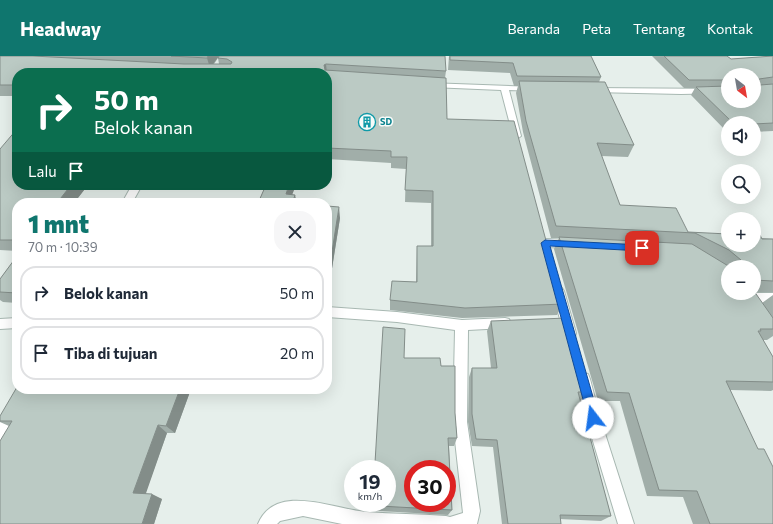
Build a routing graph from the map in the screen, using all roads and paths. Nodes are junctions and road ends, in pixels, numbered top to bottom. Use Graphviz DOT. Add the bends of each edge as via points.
graph roads {
  1 [pos="426,84"];
  2 [pos="505,88"];
  3 [pos="545,89"];
  4 [pos="584,90"];
  5 [pos="721,91"];
  6 [pos="519,143"];
  7 [pos="545,243"];
  8 [pos="585,245"];
  9 [pos="555,279"];
  10 [pos="761,297"];
  11 [pos="773,298"];
  12 [pos="748,300"];
  13 [pos="755,310"];
  14 [pos="332,312"];
  15 [pos="566,321"];
  16 [pos="552,322"];
  17 [pos="12,323"];
  18 [pos="514,323"];
  19 [pos="0,324"];
  20 [pos="462,325"];
  21 [pos="23,394"];
  22 [pos="0,434"];
  23 [pos="266,524"];
  24 [pos="446,524"];
  25 [pos="455,524"];
  26 [pos="626,524"];
  1 -- 2 [label="street"];
  2 -- 3 [label="street"];
  2 -- 6 [label="street"];
  4 -- 5 [label="street"];
  7 -- 8 [label="street"];
  9 -- 15 [label="street"];
  10 -- 11 [label="street"];
  12 -- 13 [label="street"];
  14 -- 20 [label="street"];
  15 -- 16 [label="street"];
  15 -- 26 [label="street"];
  17 -- 19 [label="street"];
  18 -- 20 [label="street"];
  20 -- 25 [label="street" via="460,422 472,511 466,522"];
  21 -- 22 [label="street"];
  23 -- 24 [label="street" via="275,514 304,508 365,520"];
}
